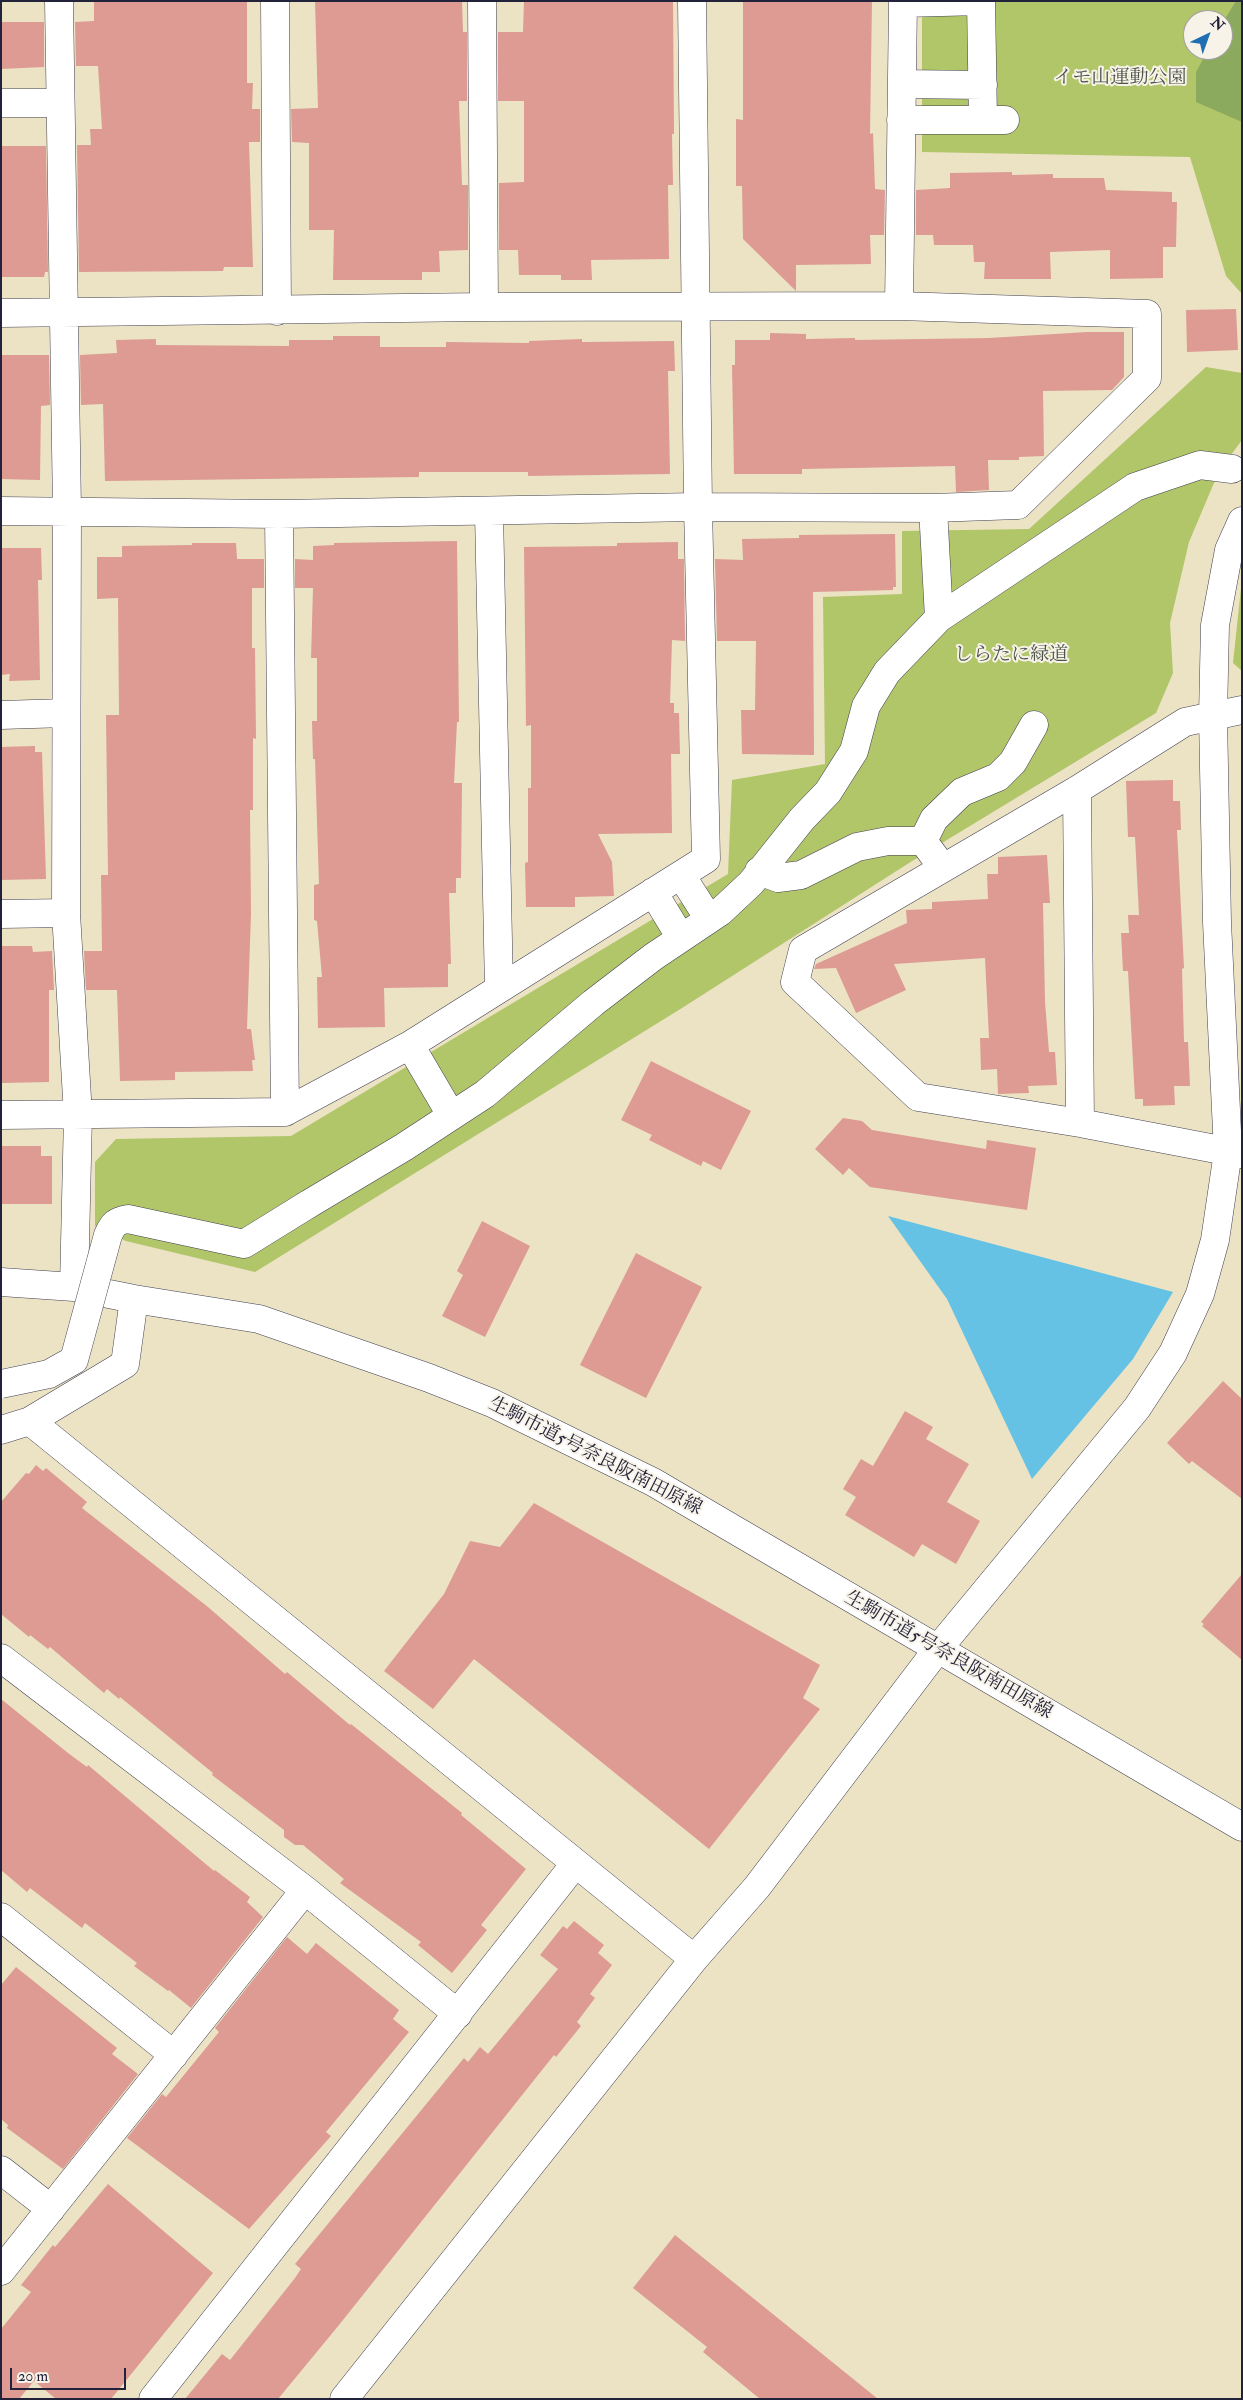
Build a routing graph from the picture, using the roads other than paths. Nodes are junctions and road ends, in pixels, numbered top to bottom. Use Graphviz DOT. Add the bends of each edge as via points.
graph roads {
  1 [pos="59,1"];
  2 [pos="275,1"];
  3 [pos="482,1"];
  4 [pos="692,1"];
  5 [pos="903,2"];
  6 [pos="902,84"];
  7 [pos="982,85"];
  8 [pos="1,103"];
  9 [pos="60,103"];
  10 [pos="901,120"];
  11 [pos="898,306"];
  12 [pos="484,307"];
  13 [pos="697,308"];
  14 [pos="277,311"];
  15 [pos="64,312"];
  16 [pos="1,313"];
  17 [pos="1232,469"];
  18 [pos="698,507"];
  19 [pos="933,508"];
  20 [pos="67,510"];
  21 [pos="1,511"];
  22 [pos="489,512"];
  23 [pos="279,514"];
  24 [pos="1242,521"];
  25 [pos="940,618"];
  26 [pos="1242,710"];
  27 [pos="66,714"];
  28 [pos="1,715"];
  29 [pos="1213,716"];
  30 [pos="1034,726"];
  31 [pos="1077,790"];
  32 [pos="922,841"];
  33 [pos="943,868"];
  34 [pos="759,871"];
  35 [pos="681,875"];
  36 [pos="653,892"];
  37 [pos="66,913"];
  38 [pos="1,914"];
  39 [pos="709,919"];
  40 [pos="681,938"];
  41 [pos="499,989"];
  42 [pos="410,1045"];
  43 [pos="285,1112"];
  44 [pos="1,1115"];
  45 [pos="78,1115"];
  46 [pos="451,1115"];
  47 [pos="1080,1123"];
  48 [pos="1235,1153"];
  49 [pos="1,1282"];
  50 [pos="74,1287"];
  51 [pos="134,1299"];
  52 [pos="1,1384"];
  53 [pos="30,1421"];
  54 [pos="1,1430"];
  55 [pos="937,1650"];
  56 [pos="1,1658"];
  57 [pos="1242,1827"];
  58 [pos="575,1864"];
  59 [pos="305,1890"];
  60 [pos="1,1917"];
  61 [pos="694,1959"];
  62 [pos="458,2014"];
  63 [pos="174,2055"];
  64 [pos="1,2170"];
  65 [pos="50,2209"];
  66 [pos="1,2271"];
  67 [pos="152,2399"];
  68 [pos="344,2399"];
  1 -- 9 [label="street"];
  2 -- 14 [label="street"];
  3 -- 12 [label="street"];
  4 -- 13 [label="street"];
  5 -- 6 [label="street"];
  5 -- 7 [label="street" via="981,1"];
  6 -- 7 [label="street"];
  6 -- 10 [label="street"];
  7 -- 10 [label="street" via="994,120"];
  8 -- 9 [label="street"];
  9 -- 15 [label="street"];
  10 -- 11 [label="street"];
  11 -- 13 [label="street"];
  11 -- 19 [label="street" via="1147,314 1147,378 1018,505"];
  12 -- 13 [label="street"];
  12 -- 14 [label="street"];
  13 -- 18 [label="street"];
  14 -- 15 [label="street"];
  15 -- 16 [label="street"];
  15 -- 20 [label="street"];
  17 -- 25 [label="street" via="1200,465 1135,487"];
  18 -- 19 [label="street"];
  18 -- 22 [label="street"];
  18 -- 35 [label="street" via="706,859"];
  19 -- 25 [label="street"];
  20 -- 21 [label="street"];
  20 -- 23 [label="street"];
  20 -- 27 [label="street"];
  22 -- 23 [label="street"];
  22 -- 41 [label="street"];
  23 -- 43 [label="street"];
  24 -- 29 [label="street" via="1229,550 1216,625"];
  25 -- 34 [label="street" via="886,672 866,706 854,751 834,784"];
  26 -- 29 [label="street"];
  27 -- 28 [label="street"];
  27 -- 37 [label="street"];
  29 -- 31 [label="street" via="1185,722"];
  29 -- 48 [label="street" via="1217,922"];
  30 -- 32 [label="street" via="1013,762 998,776 962,792 934,819"];
  31 -- 33 [label="street"];
  31 -- 47 [label="street"];
  32 -- 33 [label="street"];
  32 -- 34 [label="street" via="888,841 857,848 801,875 778,878"];
  33 -- 47 [label="street" via="802,950 795,982 918,1097"];
  34 -- 39 [label="street" via="751,883"];
  35 -- 36 [label="street"];
  35 -- 39 [label="street"];
  36 -- 40 [label="street"];
  36 -- 41 [label="street"];
  37 -- 38 [label="street"];
  37 -- 45 [label="street"];
  39 -- 40 [label="street"];
  40 -- 46 [label="street" via="593,1003 485,1094"];
  41 -- 42 [label="street"];
  42 -- 43 [label="street"];
  42 -- 46 [label="street"];
  43 -- 45 [label="street"];
  44 -- 45 [label="street"];
  45 -- 50 [label="street"];
  46 -- 52 [label="street, bridge" via="244,1244 128,1219 112,1224 74,1360 49,1374"];
  47 -- 48 [label="street"];
  48 -- 55 [label="street" via="1200,1294 1173,1353 1137,1408"];
  49 -- 50 [label="street, 生駒市道5号奈良阪南田原線"];
  50 -- 51 [label="street, 生駒市道5号奈良阪南田原線"];
  51 -- 53 [label="street" via="125,1364"];
  51 -- 55 [label="street, 生駒市道5号奈良阪南田原線" via="259,1320 492,1403 653,1482"];
  53 -- 54 [label="street"];
  53 -- 58 [label="street"];
  55 -- 57 [label="street, 生駒市道5号奈良阪南田原線"];
  55 -- 61 [label="street" via="757,1887"];
  56 -- 59 [label="street"];
  58 -- 61 [label="street"];
  58 -- 62 [label="street"];
  59 -- 62 [label="street"];
  59 -- 63 [label="street"];
  60 -- 63 [label="street"];
  61 -- 68 [label="street"];
  62 -- 67 [label="street"];
  63 -- 65 [label="street"];
  64 -- 65 [label="street"];
  65 -- 66 [label="street"];
}
